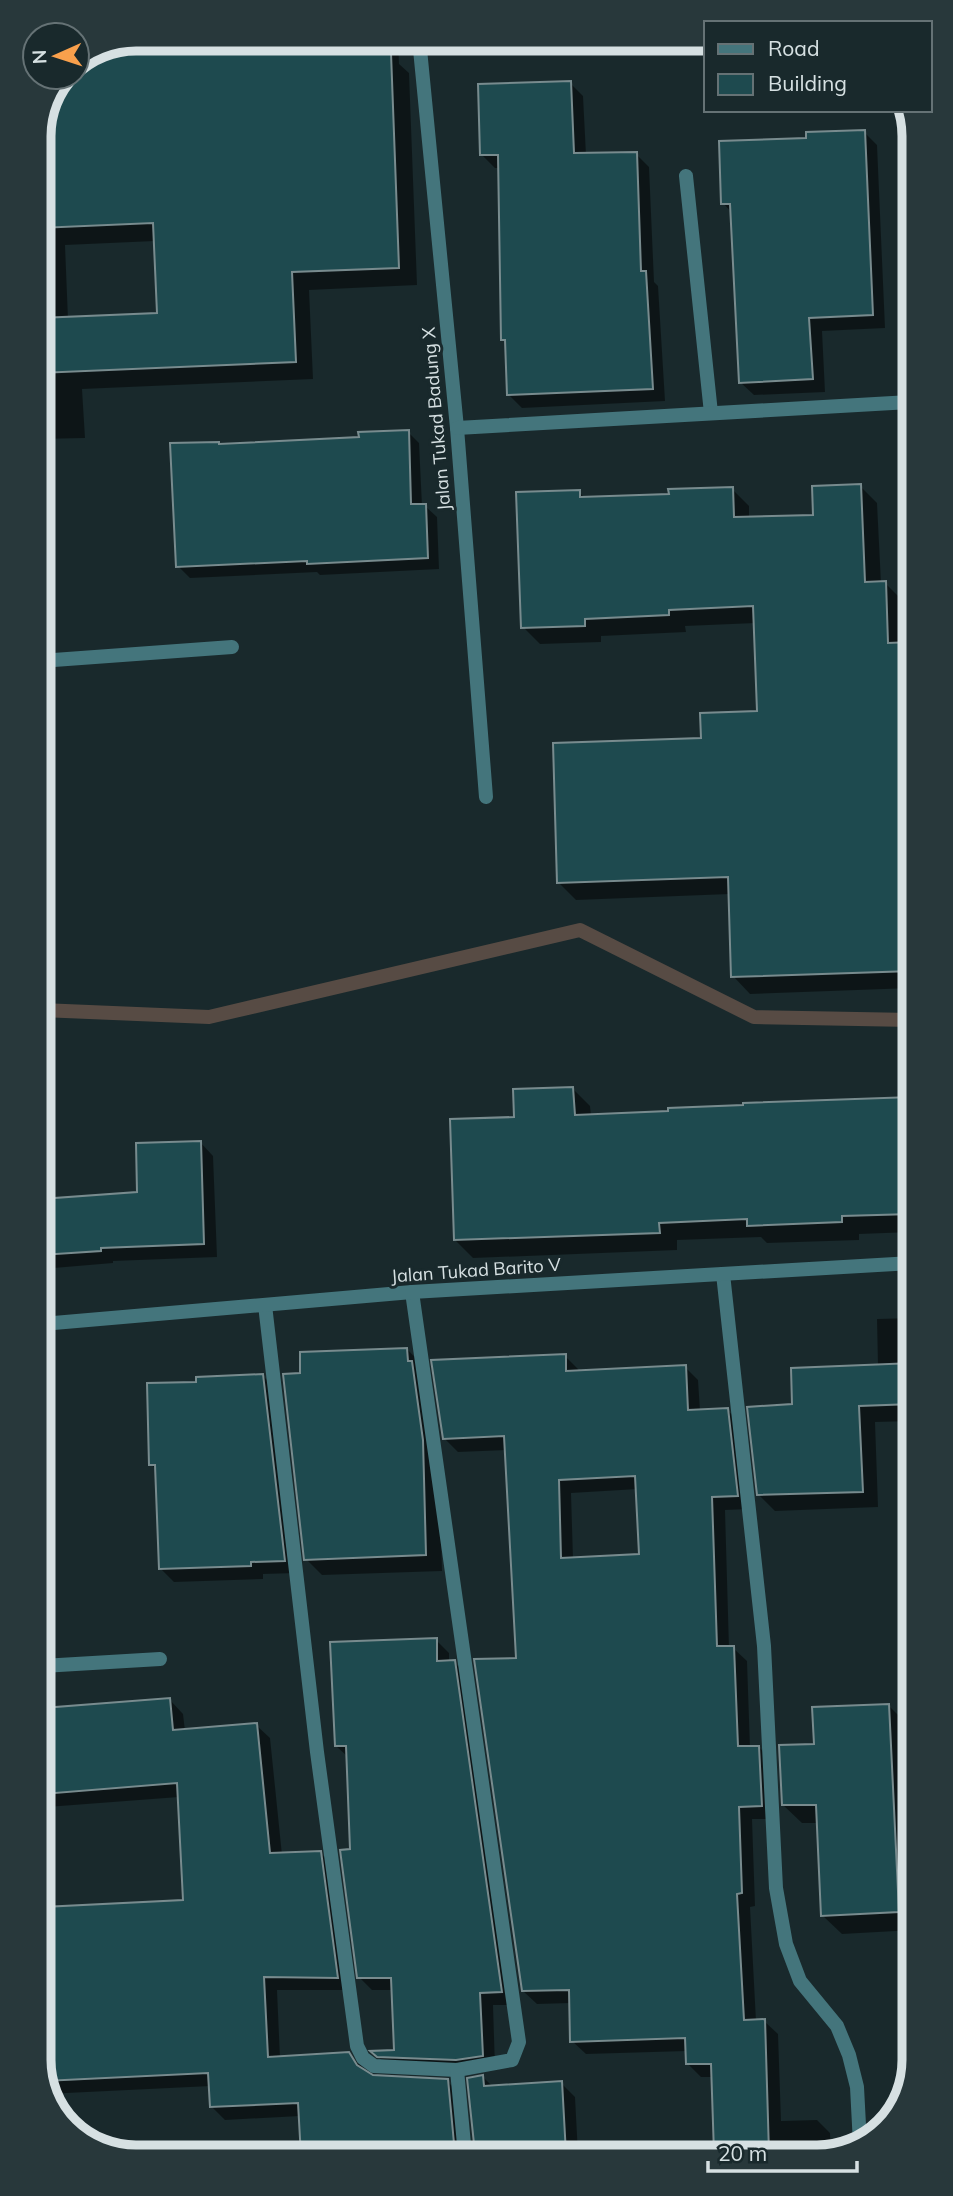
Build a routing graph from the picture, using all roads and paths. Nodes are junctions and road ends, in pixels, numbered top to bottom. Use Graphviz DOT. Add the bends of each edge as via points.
graph roads {
  1 [pos="420,51"];
  2 [pos="686,176"];
  3 [pos="902,402"];
  4 [pos="711,414"];
  5 [pos="457,428"];
  6 [pos="232,648"];
  7 [pos="51,660"];
  8 [pos="486,797"];
  9 [pos="902,1263"];
  10 [pos="723,1275"];
  11 [pos="412,1292"];
  12 [pos="265,1305"];
  13 [pos="51,1323"];
  14 [pos="160,1659"];
  15 [pos="51,1665"];
  16 [pos="457,2070"];
  17 [pos="859,2134"];
  18 [pos="464,2145"];
  1 -- 5 [label="street, Jalan Tukad Badung X"];
  2 -- 4 [label="street"];
  3 -- 4 [label="street"];
  4 -- 5 [label="street"];
  5 -- 8 [label="street, Jalan Tukad Badung X"];
  6 -- 7 [label="street"];
  9 -- 10 [label="street, Jalan Tukad Barito V"];
  10 -- 11 [label="street, Jalan Tukad Barito V"];
  10 -- 17 [label="street" via="765,1646 778,1900 786,1944 800,1980 837,2026 849,2055 857,2087"];
  11 -- 12 [label="street, Jalan Tukad Barito V"];
  11 -- 16 [label="street" via="519,2042 512,2060"];
  12 -- 13 [label="street, Jalan Tukad Barito V"];
  12 -- 16 [label="street" via="315,1740 357,2046 374,2066"];
  14 -- 15 [label="street"];
  16 -- 18 [label="street"];
}
